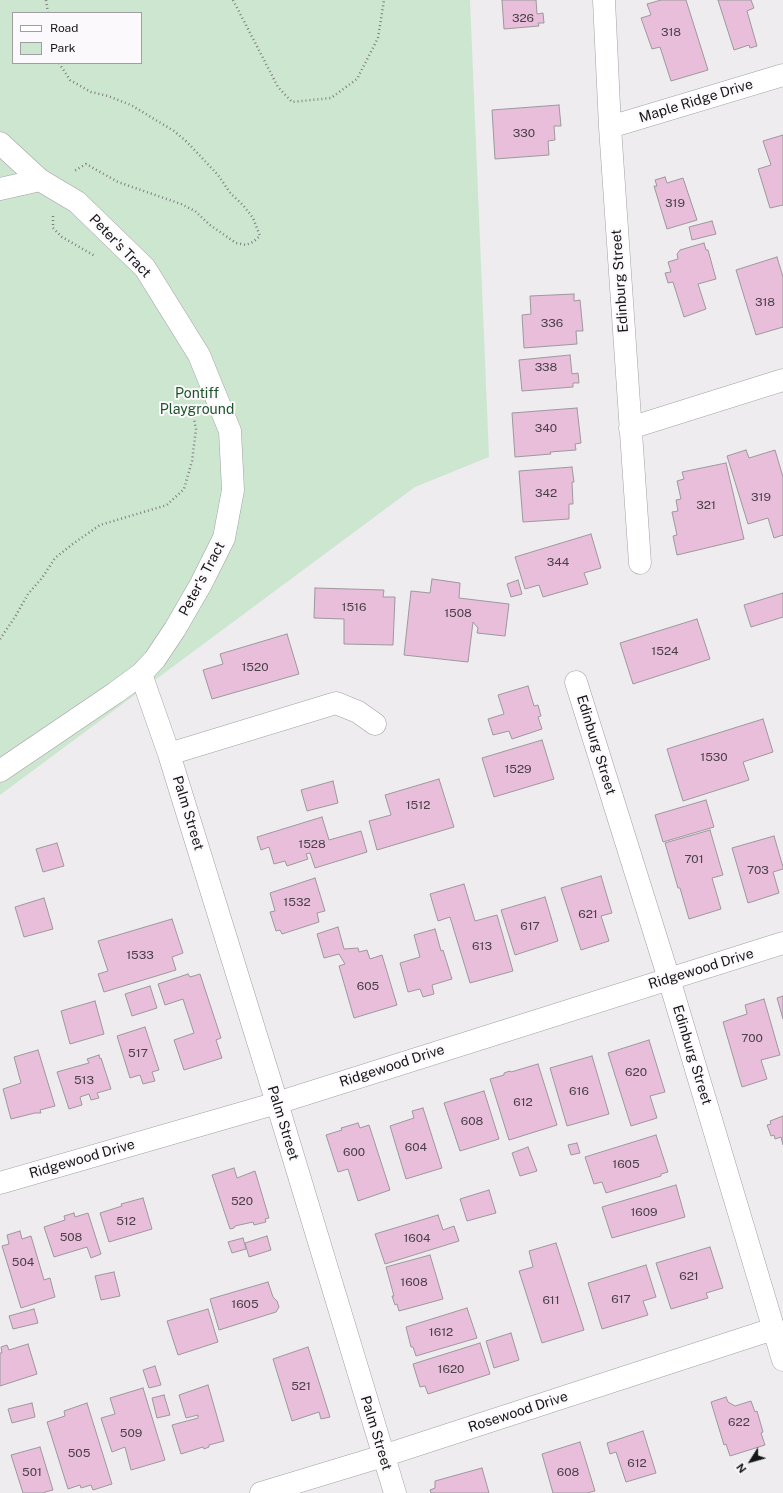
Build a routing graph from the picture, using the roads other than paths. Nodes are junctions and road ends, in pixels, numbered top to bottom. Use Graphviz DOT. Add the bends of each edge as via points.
graph roads {
  1 [pos="604,0"];
  2 [pos="783,76"];
  3 [pos="610,127"];
  4 [pos="0,143"];
  5 [pos="40,180"];
  6 [pos="0,189"];
  7 [pos="783,380"];
  8 [pos="630,428"];
  9 [pos="640,563"];
  10 [pos="141,674"];
  11 [pos="576,682"];
  12 [pos="376,724"];
  13 [pos="169,754"];
  14 [pos="0,771"];
  15 [pos="783,943"];
  16 [pos="670,979"];
  17 [pos="277,1103"];
  18 [pos="0,1183"];
  19 [pos="773,1329"];
  20 [pos="783,1360"];
  21 [pos="383,1456"];
  22 [pos="262,1493"];
  23 [pos="394,1493"];
  1 -- 3 [label="street, Edinburg Street"];
  2 -- 3 [label="street, Maple Ridge Drive"];
  3 -- 8 [label="street, Edinburg Street"];
  4 -- 5 [label="street, Peter's Tract"];
  5 -- 6 [label="street"];
  5 -- 10 [label="street, Peter's Tract" via="77,202 145,268 199,355 230,431 232,490 224,538 175,629 155,659"];
  7 -- 8 [label="street"];
  8 -- 9 [label="street, Edinburg Street"];
  10 -- 13 [label="street, Palm Street"];
  10 -- 14 [label="street, Peter's Tract"];
  11 -- 16 [label="street, Edinburg Street"];
  12 -- 13 [label="street" via="358,712 336,703"];
  13 -- 17 [label="street, Palm Street"];
  15 -- 16 [label="street, Ridgewood Drive"];
  16 -- 17 [label="street, Ridgewood Drive"];
  16 -- 19 [label="street, Edinburg Street"];
  17 -- 18 [label="street, Ridgewood Drive"];
  17 -- 21 [label="street, Palm Street"];
  19 -- 20 [label="street, Edinburg Street"];
  19 -- 21 [label="street, Rosewood Drive"];
  21 -- 22 [label="street, Rosewood Drive"];
  21 -- 23 [label="street, Palm Street"];
}
